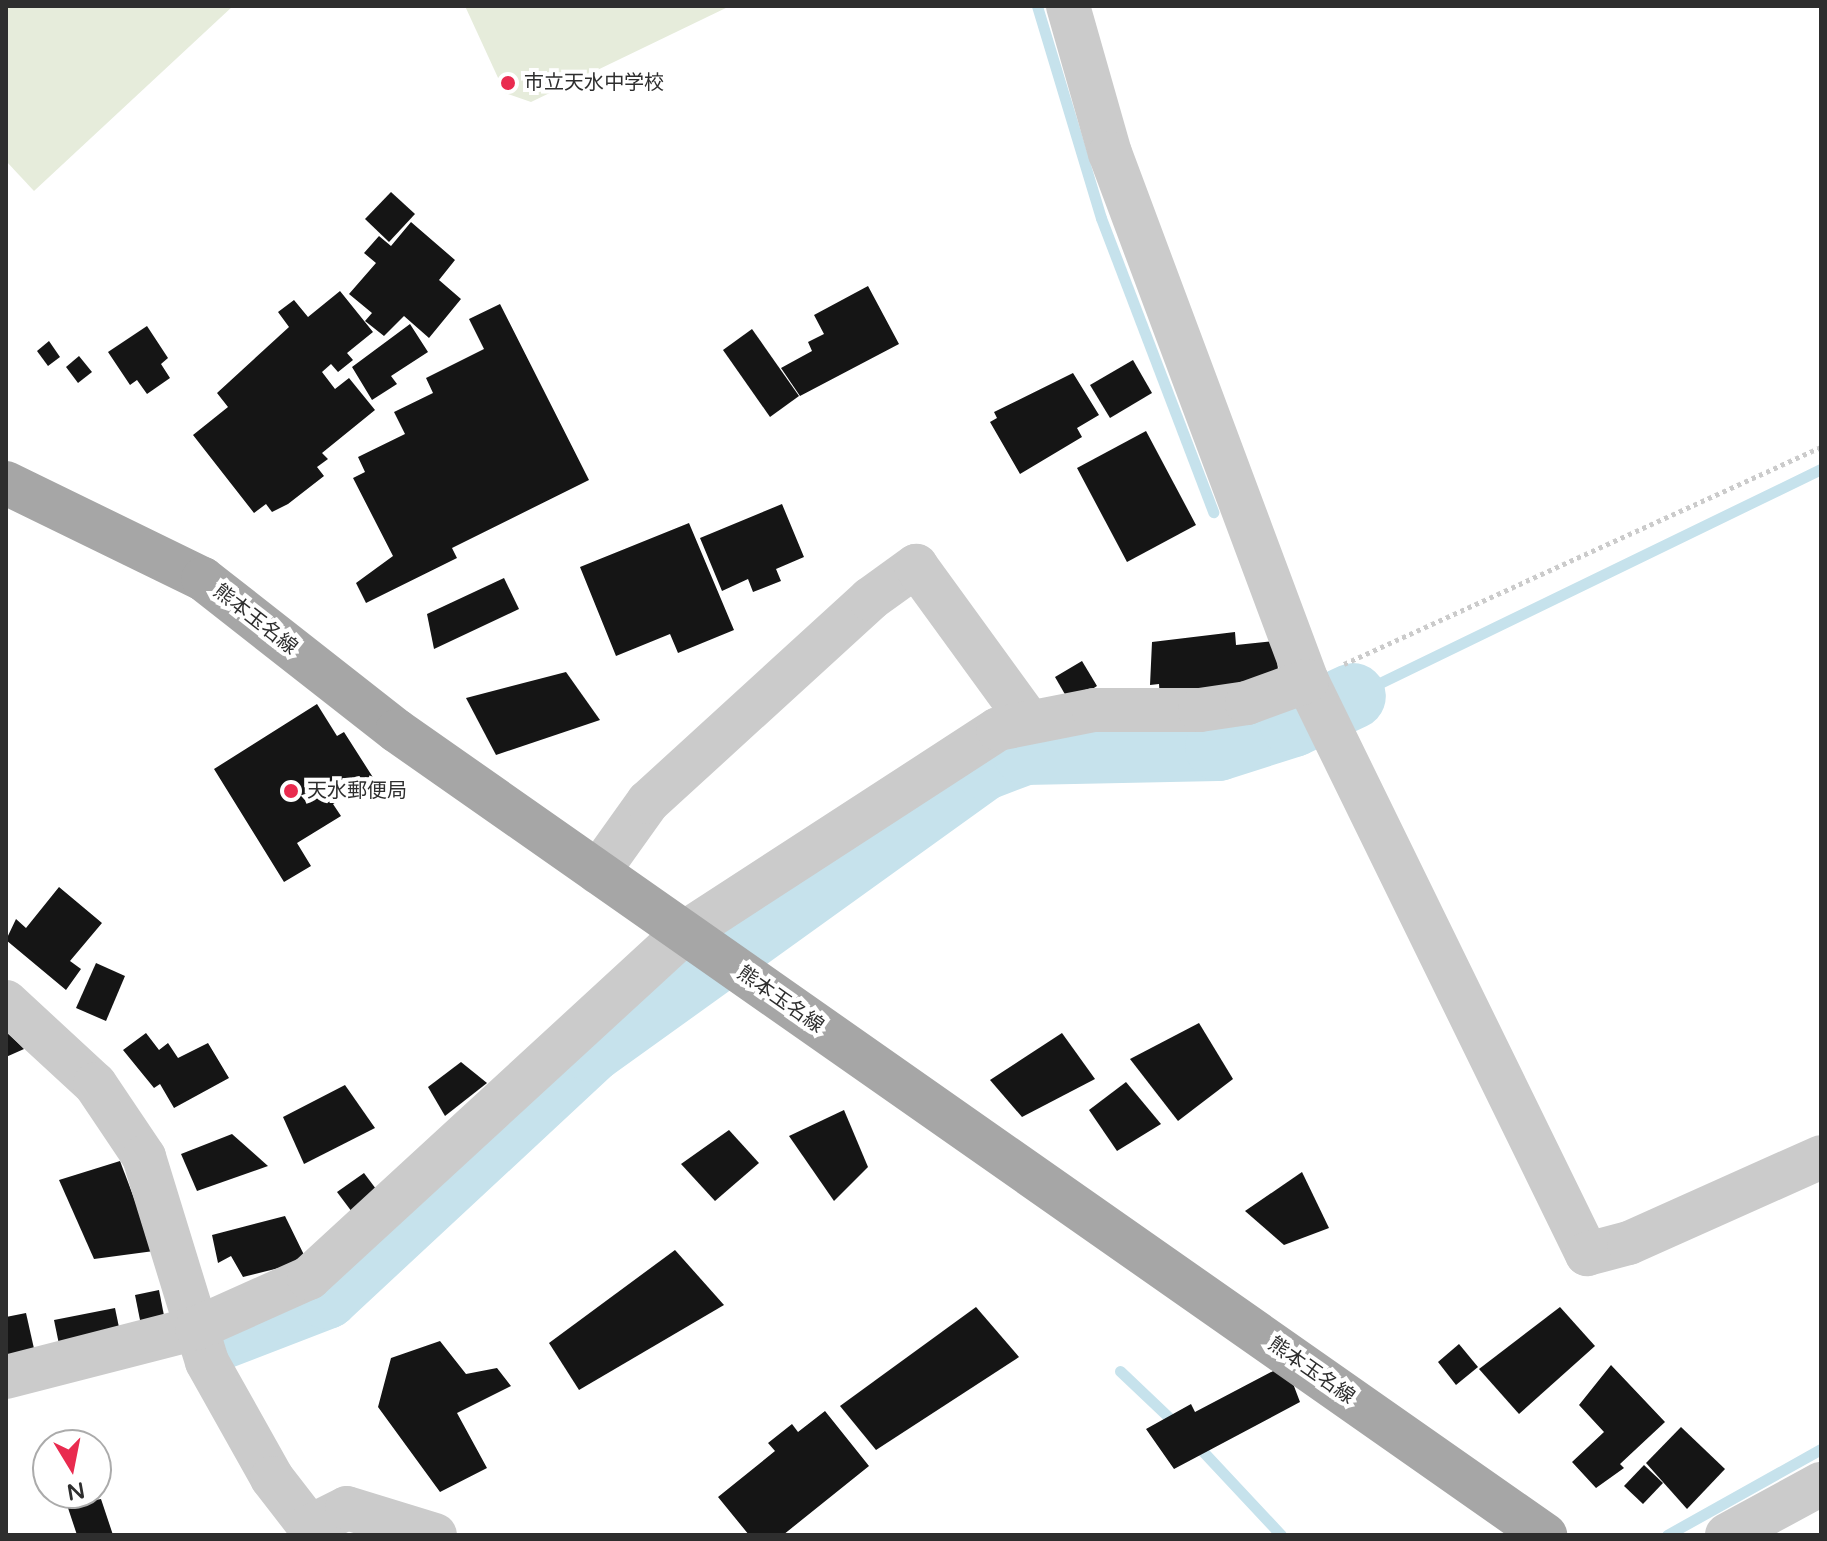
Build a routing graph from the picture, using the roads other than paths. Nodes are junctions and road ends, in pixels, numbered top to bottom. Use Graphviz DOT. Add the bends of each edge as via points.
graph roads {
  1 [pos="1068,6"];
  2 [pos="6,483"];
  3 [pos="1319,704"];
  4 [pos="1027,719"];
  5 [pos="598,872"];
  6 [pos="696,942"];
  7 [pos="6,1002"];
  8 [pos="1821,1157"];
  9 [pos="202,1342"];
  10 [pos="6,1377"];
  11 [pos="1821,1484"];
  12 [pos="312,1531"];
  13 [pos="1543,1534"];
  14 [pos="435,1535"];
  15 [pos="1727,1535"];
  1 -- 3 [label="street" via="1110,153"];
  2 -- 5 [label="main road, 熊本玉名線" via="203,579 397,731"];
  3 -- 4 [label="street" via="1094,710"];
  3 -- 8 [label="street" via="1587,1254 1629,1243"];
  4 -- 5 [label="street" via="916,566 881,590 648,802"];
  4 -- 6 [label="street" via="998,729"];
  5 -- 6 [label="main road, 熊本玉名線"];
  6 -- 9 [label="street" via="309,1278"];
  6 -- 13 [label="main road, 熊本玉名線"];
  7 -- 9 [label="street" via="95,1084 144,1157"];
  9 -- 10 [label="street"];
  9 -- 12 [label="street" via="272,1478"];
  11 -- 15 [label="street"];
  12 -- 14 [label="street" via="347,1508"];
}
